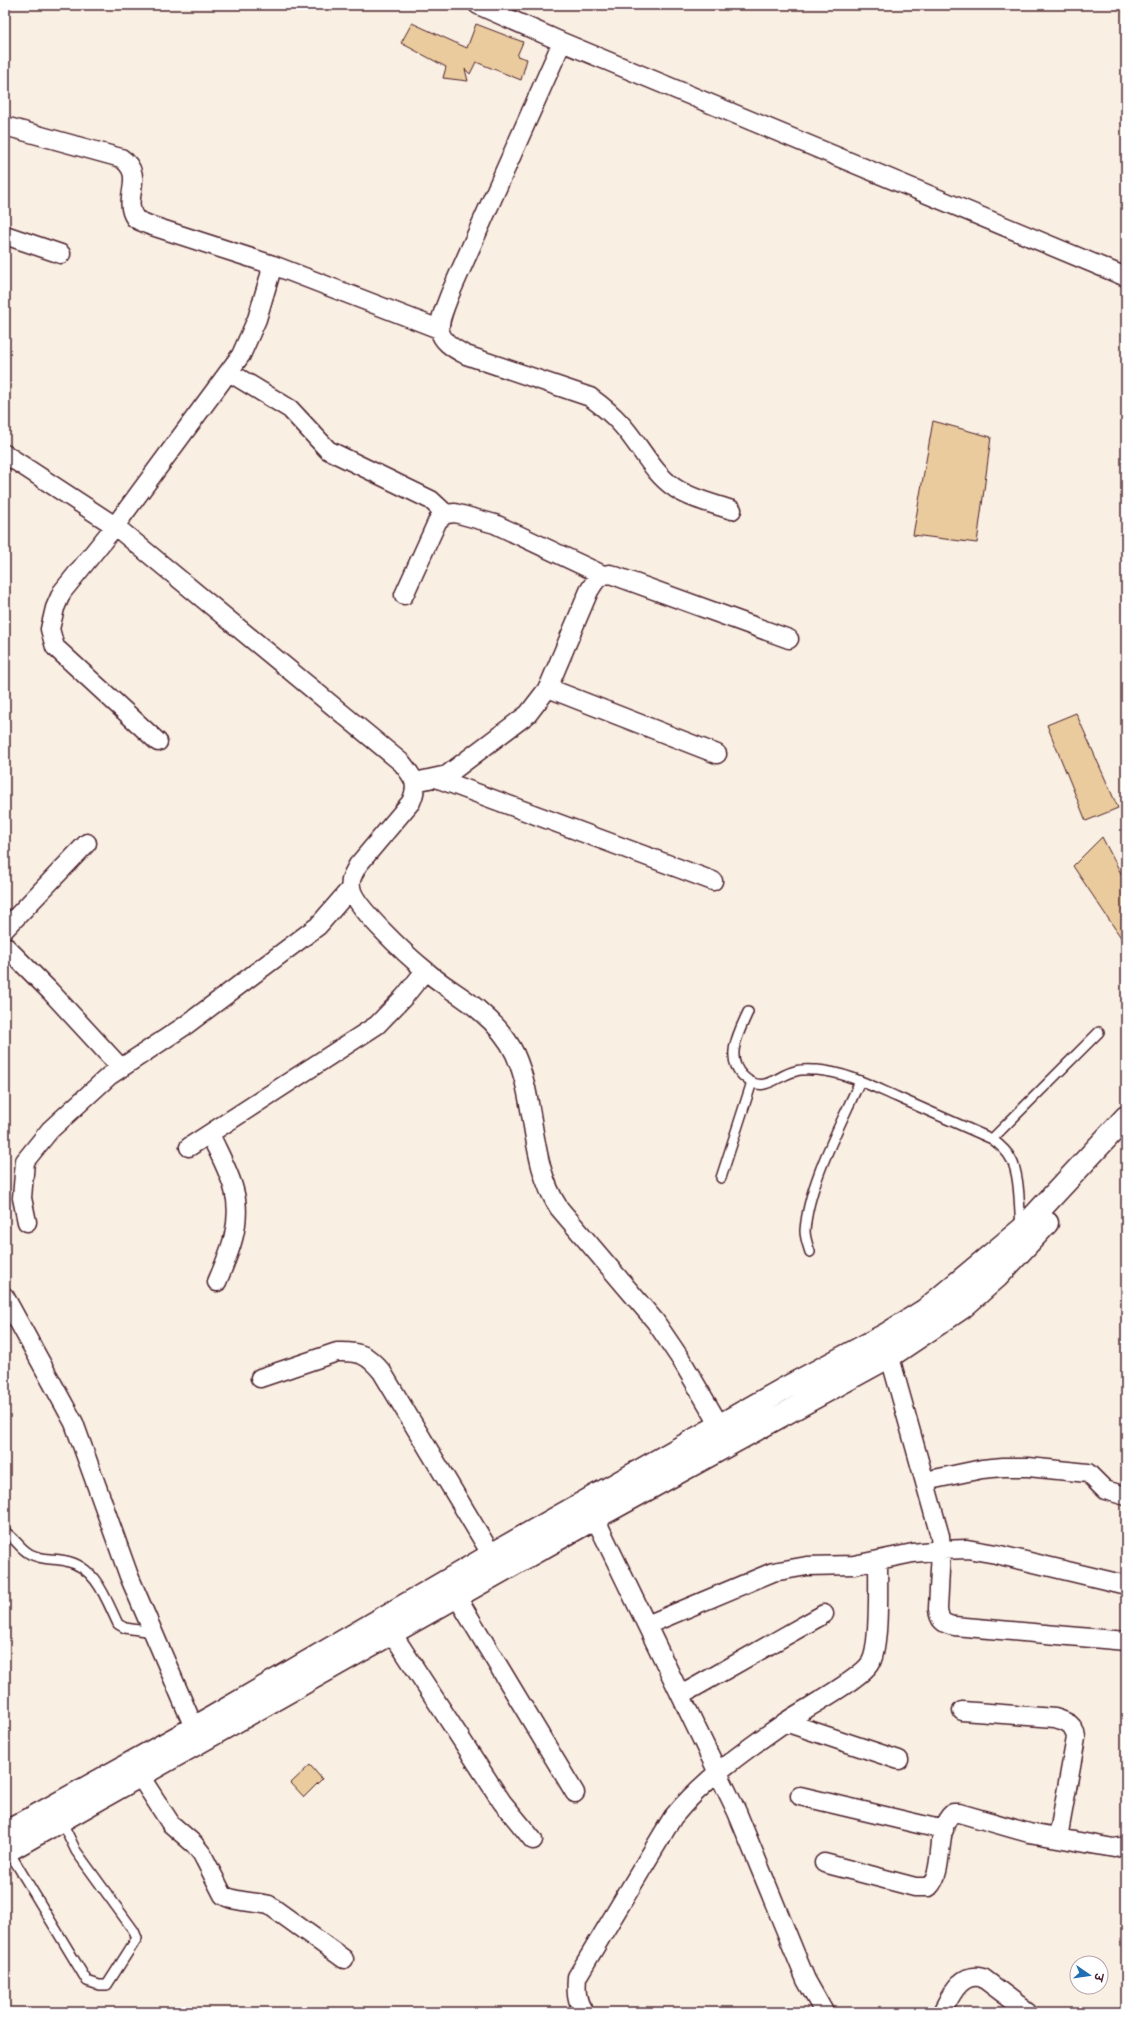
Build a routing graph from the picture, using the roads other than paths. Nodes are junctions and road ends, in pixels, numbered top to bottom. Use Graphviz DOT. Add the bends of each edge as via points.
graph roads {
  1 [pos="478,5"];
  2 [pos="562,42"];
  3 [pos="5,126"];
  4 [pos="5,235"];
  5 [pos="61,254"];
  6 [pos="273,266"];
  7 [pos="1126,277"];
  8 [pos="439,329"];
  9 [pos="229,372"];
  10 [pos="5,454"];
  11 [pos="732,510"];
  12 [pos="446,514"];
  13 [pos="115,526"];
  14 [pos="602,575"];
  15 [pos="404,595"];
  16 [pos="789,639"];
  17 [pos="548,688"];
  18 [pos="158,742"];
  19 [pos="717,754"];
  20 [pos="436,778"];
  21 [pos="415,782"];
  22 [pos="87,843"];
  23 [pos="713,881"];
  24 [pos="350,888"];
  25 [pos="5,929"];
  26 [pos="5,946"];
  27 [pos="425,971"];
  28 [pos="748,1012"];
  29 [pos="1099,1032"];
  30 [pos="121,1068"];
  31 [pos="860,1081"];
  32 [pos="752,1082"];
  33 [pos="1126,1117"];
  34 [pos="210,1134"];
  35 [pos="992,1139"];
  36 [pos="1126,1139"];
  37 [pos="189,1147"];
  38 [pos="721,1178"];
  39 [pos="27,1222"];
  40 [pos="1022,1229"];
  41 [pos="810,1252"];
  42 [pos="217,1282"];
  43 [pos="5,1297"];
  44 [pos="885,1335"];
  45 [pos="890,1356"];
  46 [pos="260,1378"];
  47 [pos="720,1426"];
  48 [pos="925,1481"];
  49 [pos="1126,1496"];
  50 [pos="595,1518"];
  51 [pos="5,1532"];
  52 [pos="941,1550"];
  53 [pos="878,1560"];
  54 [pos="497,1563"];
  55 [pos="1126,1585"];
  56 [pos="457,1597"];
  57 [pos="824,1614"];
  58 [pos="647,1625"];
  59 [pos="152,1632"];
  60 [pos="392,1633"];
  61 [pos="1126,1641"];
  62 [pos="680,1695"];
  63 [pos="962,1711"];
  64 [pos="785,1722"];
  65 [pos="197,1735"];
  66 [pos="899,1760"];
  67 [pos="717,1772"];
  68 [pos="140,1776"];
  69 [pos="575,1793"];
  70 [pos="800,1796"];
  71 [pos="61,1820"];
  72 [pos="944,1830"];
  73 [pos="1058,1838"];
  74 [pos="532,1840"];
  75 [pos="6,1845"];
  76 [pos="1126,1846"];
  77 [pos="824,1863"];
  78 [pos="344,1959"];
  79 [pos="584,2012"];
  80 [pos="824,2012"];
  81 [pos="942,2012"];
  82 [pos="1028,2012"];
  1 -- 2 [label="street"];
  2 -- 7 [label="street"];
  2 -- 8 [label="street" via="450,294"];
  3 -- 6 [label="street" via="122,158 129,163 134,175 131,209 136,218 148,225"];
  4 -- 5 [label="street"];
  6 -- 8 [label="street"];
  6 -- 9 [label="street" via="252,333"];
  8 -- 11 [label="street" via="443,340 449,346 466,355 590,397 621,423 657,470 675,488"];
  9 -- 12 [label="street" via="290,409 328,450 431,500"];
  9 -- 13 [label="street"];
  10 -- 13 [label="street"];
  12 -- 14 [label="street" via="455,513 495,524"];
  12 -- 15 [label="street" via="438,520"];
  13 -- 18 [label="street" via="62,592 50,629 55,647"];
  13 -- 21 [label="street" via="402,763"];
  14 -- 16 [label="street" via="610,574"];
  14 -- 17 [label="street" via="595,580 589,591"];
  17 -- 19 [label="street"];
  17 -- 20 [label="street" via="528,714 462,765 447,775"];
  20 -- 21 [label="street"];
  20 -- 23 [label="street"];
  21 -- 24 [label="street" via="411,802 358,865 352,876"];
  22 -- 25 [label="street"];
  24 -- 27 [label="street" via="366,913"];
  24 -- 30 [label="street" via="318,926 186,1025"];
  26 -- 30 [label="street" via="50,990"];
  27 -- 34 [label="street" via="377,1025"];
  27 -- 47 [label="street" via="481,1012 508,1041 522,1074 541,1167 551,1195 559,1208 655,1321"];
  28 -- 32 [label="lane" via="734,1054 735,1066"];
  29 -- 35 [label="lane"];
  30 -- 39 [label="street" via="50,1130 26,1161 22,1198"];
  31 -- 32 [label="lane" via="818,1070 795,1071 773,1082 760,1085"];
  31 -- 35 [label="lane"];
  31 -- 41 [label="lane" via="831,1145 809,1206 805,1233"];
  32 -- 38 [label="lane"];
  33 -- 40 [label="main road"];
  34 -- 37 [label="street"];
  34 -- 42 [label="street" via="231,1180 237,1211 230,1252"];
  35 -- 40 [label="lane" via="1002,1146 1012,1160"];
  36 -- 45 [label="main road" via="997,1277 963,1308"];
  40 -- 44 [label="main road" via="925,1310"];
  43 -- 59 [label="street" via="74,1423"];
  44 -- 45 [label="street"];
  44 -- 47 [label="main road"];
  45 -- 48 [label="street"];
  45 -- 50 [label="main road"];
  46 -- 54 [label="street" via="337,1352 361,1354 372,1359"];
  47 -- 54 [label="main road"];
  48 -- 49 [label="street" via="1003,1466 1028,1467 1088,1473 1105,1490"];
  48 -- 52 [label="street"];
  50 -- 54 [label="main road"];
  50 -- 58 [label="street"];
  51 -- 59 [label="lane" via="32,1555 45,1560 65,1560 86,1569 94,1577 118,1624 125,1628"];
  52 -- 53 [label="street"];
  52 -- 55 [label="street" via="967,1549 996,1554"];
  52 -- 61 [label="street" via="938,1609 942,1622 954,1626"];
  53 -- 58 [label="street" via="854,1565 807,1566 773,1572"];
  53 -- 64 [label="street" via="875,1649 871,1663 849,1682"];
  54 -- 56 [label="main road"];
  54 -- 65 [label="main road"];
  56 -- 60 [label="main road"];
  56 -- 69 [label="street"];
  57 -- 62 [label="street"];
  58 -- 62 [label="street"];
  59 -- 65 [label="street"];
  60 -- 65 [label="main road"];
  60 -- 74 [label="street" via="502,1802"];
  62 -- 67 [label="street"];
  63 -- 73 [label="street" via="1055,1718 1069,1722 1074,1728 1076,1738"];
  64 -- 66 [label="street"];
  64 -- 67 [label="street"];
  65 -- 68 [label="main road"];
  65 -- 75 [label="main road"];
  67 -- 79 [label="street" via="673,1817 578,1977 576,1992 579,2005"];
  67 -- 80 [label="street" via="754,1850 806,1980"];
  68 -- 71 [label="main road"];
  68 -- 78 [label="street" via="171,1824 202,1854 223,1895 229,1899 269,1905"];
  70 -- 72 [label="street"];
  71 -- 75 [label="main road"];
  71 -- 75 [label="lane" via="76,1851 138,1938 107,1985 87,1981"];
  72 -- 73 [label="street" via="948,1816 959,1812"];
  72 -- 77 [label="street" via="936,1878 929,1888 915,1887"];
  73 -- 76 [label="street" via="1114,1848"];
  81 -- 82 [label="street" via="963,1981 975,1975 983,1978"];
}
